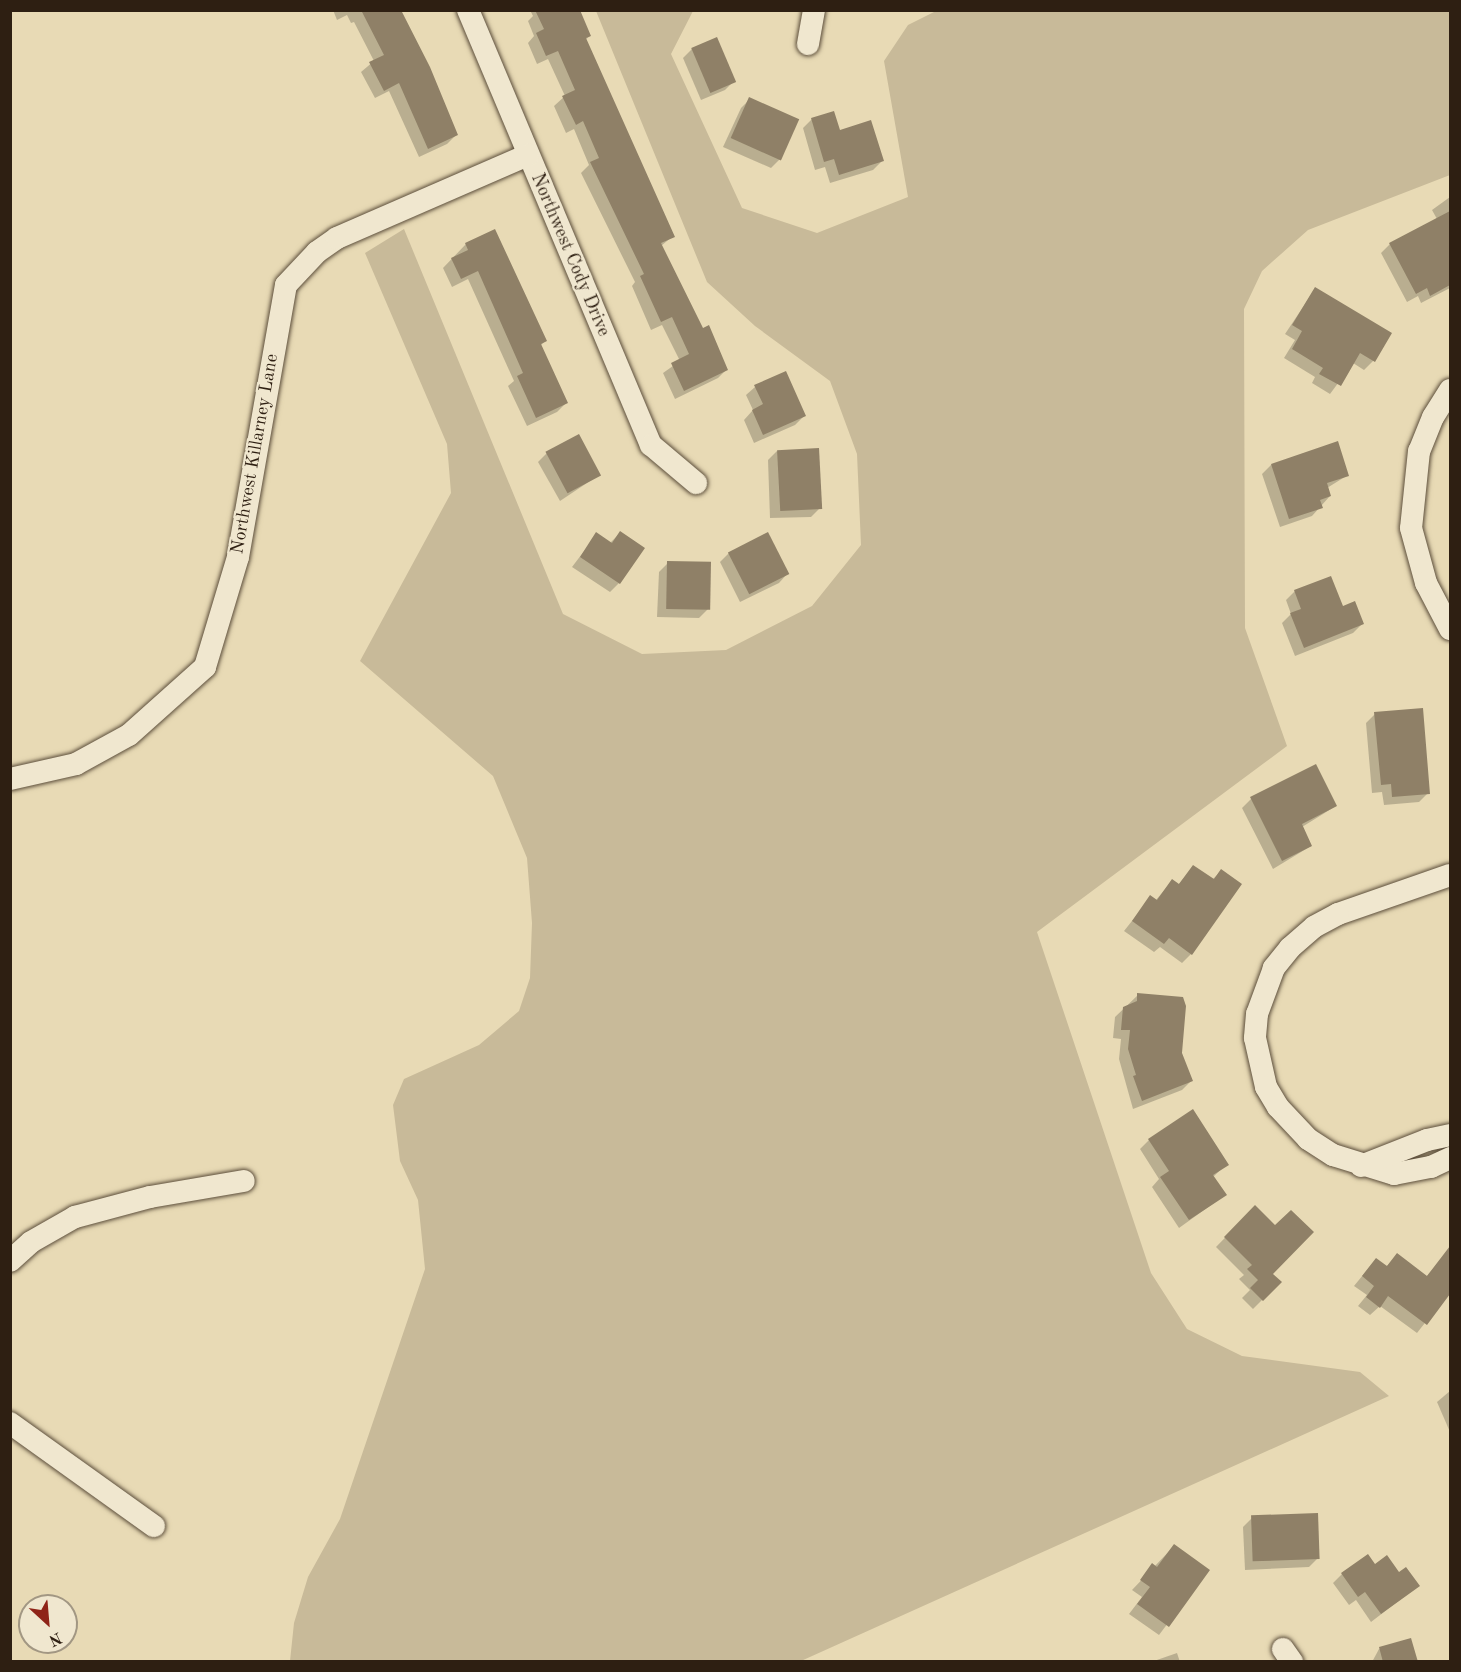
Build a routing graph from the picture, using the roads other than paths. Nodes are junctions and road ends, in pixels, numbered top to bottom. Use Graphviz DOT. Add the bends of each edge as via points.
graph roads {
  1 [pos="468,10"];
  2 [pos="814,10"];
  3 [pos="808,44"];
  4 [pos="528,155"];
  5 [pos="1450,390"];
  6 [pos="696,483"];
  7 [pos="1450,629"];
  8 [pos="10,779"];
  9 [pos="1450,875"];
  10 [pos="1450,1135"];
  11 [pos="1450,1158"];
  12 [pos="1361,1166"];
  13 [pos="244,1181"];
  14 [pos="10,1261"];
  15 [pos="10,1423"];
  16 [pos="154,1526"];
  1 -- 4 [label="street, Northwest Cody Drive"];
  2 -- 3 [label="street"];
  4 -- 6 [label="street, Northwest Cody Drive" via="651,444"];
  4 -- 8 [label="street, Northwest Killarney Lane" via="337,238 317,252 286,285 238,557 205,667 129,735 76,764"];
  5 -- 7 [label="street" via="1433,417 1419,452 1411,528 1426,583"];
  9 -- 12 [label="street" via="1338,914 1314,927 1290,948 1264,991 1255,1038 1266,1087 1278,1107 1308,1138 1333,1155"];
  10 -- 12 [label="street"];
  11 -- 12 [label="street" via="1431,1167 1394,1174"];
  13 -- 14 [label="street" via="150,1197 75,1216 31,1242"];
  15 -- 16 [label="street"];
}
